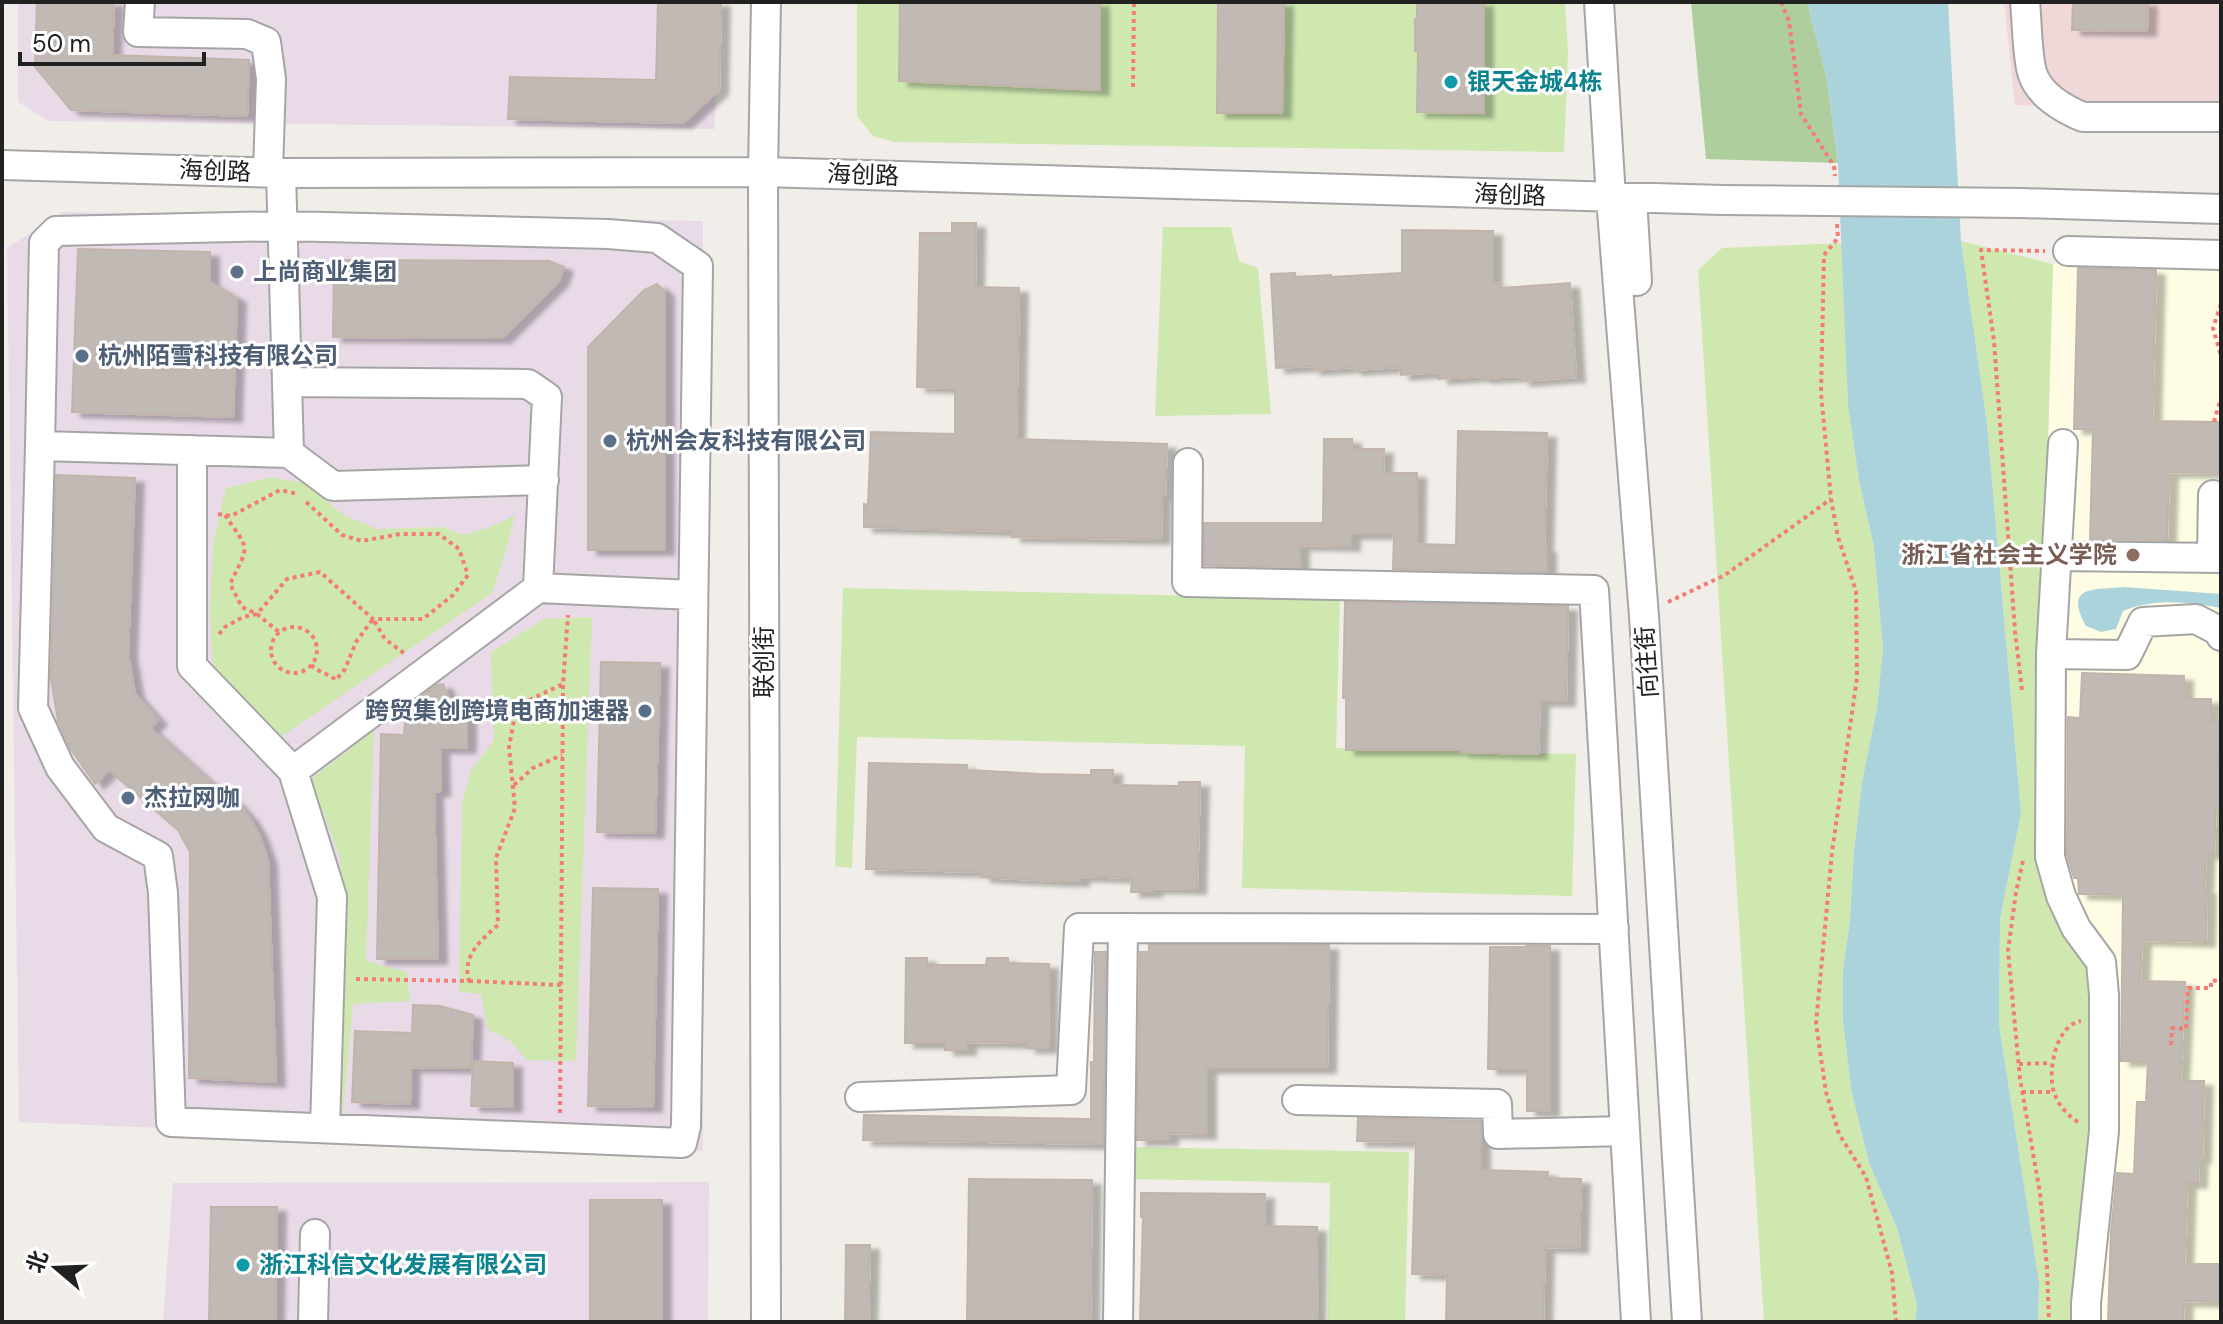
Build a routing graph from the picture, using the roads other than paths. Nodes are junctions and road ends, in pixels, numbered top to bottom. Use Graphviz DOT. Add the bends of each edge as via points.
graph roads {
  1 [pos="140,2"];
  2 [pos="766,2"];
  3 [pos="1599,2"];
  4 [pos="2025,2"];
  5 [pos="2221,117"];
  6 [pos="2,165"];
  7 [pos="763,172"];
  8 [pos="275,173"];
  9 [pos="1621,198"];
  10 [pos="2221,209"];
  11 [pos="283,226"];
  12 [pos="2068,251"];
  13 [pos="2221,255"];
  14 [pos="287,382"];
  15 [pos="2063,444"];
  16 [pos="40,446"];
  17 [pos="192,450"];
  18 [pos="289,453"];
  19 [pos="1188,463"];
  20 [pos="544,480"];
  21 [pos="2213,495"];
  22 [pos="2057,556"];
  23 [pos="2217,558"];
  24 [pos="538,588"];
  25 [pos="693,595"];
  26 [pos="2221,636"];
  27 [pos="2051,654"];
  28 [pos="293,771"];
  29 [pos="1123,928"];
  30 [pos="1614,929"];
  31 [pos="860,1097"];
  32 [pos="1297,1100"];
  33 [pos="325,1128"];
  34 [pos="1625,1131"];
  35 [pos="315,1234"];
  36 [pos="313,1322"];
  37 [pos="766,1322"];
  38 [pos="1118,1322"];
  39 [pos="1636,1322"];
  40 [pos="1687,1322"];
  41 [pos="1705,1322"];
  42 [pos="2086,1322"];
  1 -- 8 [label="street" via="138,32 247,34 266,42"];
  2 -- 7 [label="street, 联创街"];
  3 -- 9 [label="street, 向往街"];
  4 -- 5 [label="street" via="2032,74 2066,110 2083,117"];
  6 -- 8 [label="street, 海创路"];
  7 -- 8 [label="street, 海创路"];
  7 -- 9 [label="street, 海创路"];
  7 -- 37 [label="street, 联创街"];
  8 -- 11 [label="street"];
  9 -- 10 [label="street, 海创路, bridge"];
  9 -- 40 [label="street, 向往街"];
  9 -- 41 [label="street, 向往街" via="1658,607"];
  11 -- 14 [label="street"];
  11 -- 16 [label="street" via="56,231 44,243"];
  11 -- 25 [label="street" via="657,238 698,266"];
  12 -- 13 [label="street"];
  14 -- 18 [label="street"];
  14 -- 20 [label="street" via="528,384 547,397"];
  15 -- 22 [label="street"];
  16 -- 17 [label="street"];
  16 -- 33 [label="street" via="33,708 60,767 106,828 158,856 171,1122"];
  17 -- 18 [label="street"];
  17 -- 28 [label="street" via="192,666"];
  18 -- 20 [label="street" via="333,486"];
  19 -- 30 [label="street" via="1187,582 1594,590"];
  20 -- 24 [label="street"];
  21 -- 23 [label="street"];
  22 -- 23 [label="street"];
  22 -- 27 [label="street"];
  24 -- 25 [label="street"];
  24 -- 28 [label="street"];
  25 -- 33 [label="street" via="682,1143"];
  26 -- 27 [label="street" via="2196,619 2143,622 2127,655"];
  27 -- 42 [label="street" via="2050,857 2076,928 2101,962 2104,995 2104,1131"];
  28 -- 33 [label="street" via="332,897"];
  29 -- 30 [label="street"];
  29 -- 31 [label="street" via="1079,928 1071,1090"];
  29 -- 38 [label="street"];
  30 -- 34 [label="street"];
  32 -- 34 [label="street" via="1497,1104 1498,1134"];
  34 -- 39 [label="street"];
  35 -- 36 [label="street"];
}
